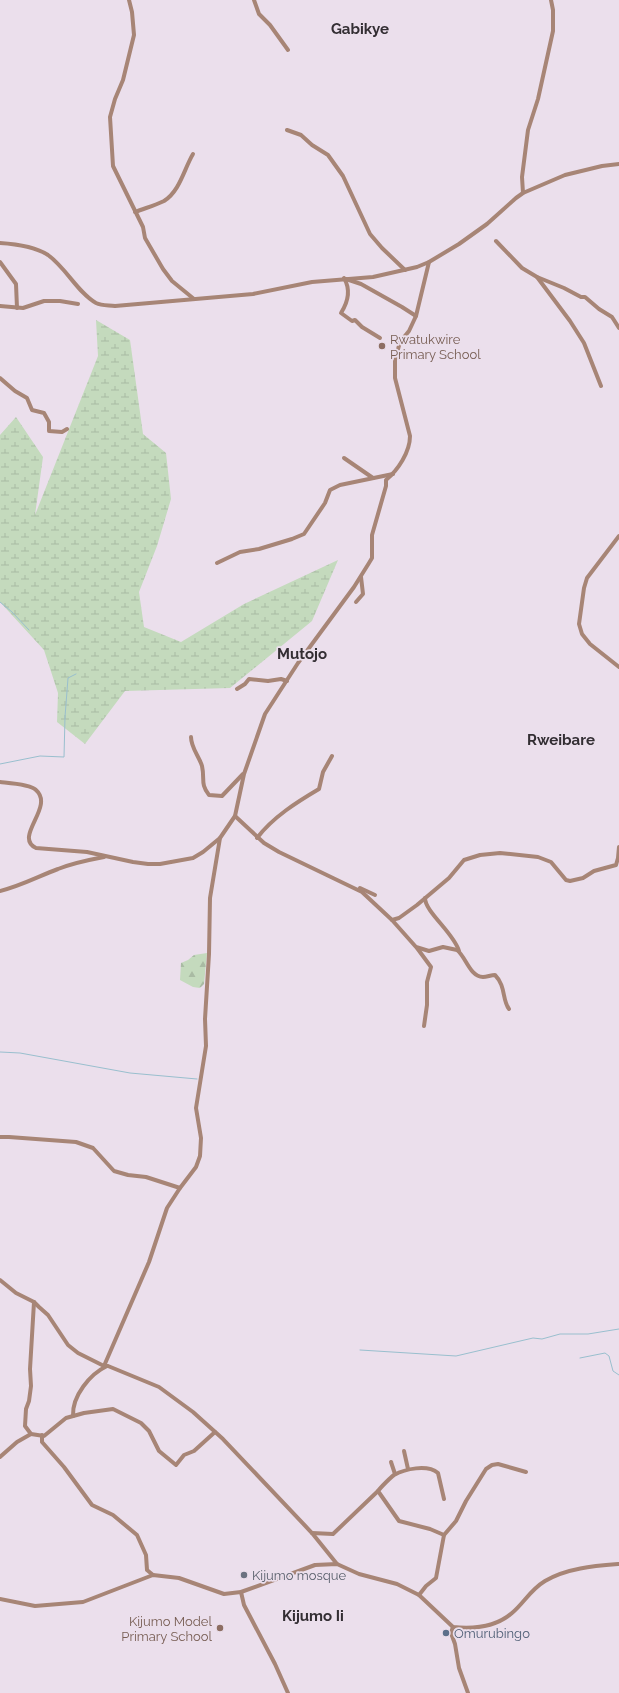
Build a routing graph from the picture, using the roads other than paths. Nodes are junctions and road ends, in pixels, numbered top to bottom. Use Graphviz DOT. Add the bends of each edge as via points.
graph roads {
  1 [pos="129,0"];
  2 [pos="254,0"];
  3 [pos="552,0"];
  4 [pos="288,50"];
  5 [pos="287,130"];
  6 [pos="193,154"];
  7 [pos="619,164"];
  8 [pos="523,194"];
  9 [pos="135,212"];
  10 [pos="496,241"];
  11 [pos="0,244"];
  12 [pos="0,262"];
  13 [pos="429,262"];
  14 [pos="405,270"];
  15 [pos="537,277"];
  16 [pos="344,278"];
  17 [pos="195,299"];
  18 [pos="78,304"];
  19 [pos="0,306"];
  20 [pos="17,308"];
  21 [pos="416,316"];
  22 [pos="619,328"];
  23 [pos="380,338"];
  24 [pos="0,378"];
  25 [pos="601,386"];
  26 [pos="68,429"];
  27 [pos="344,458"];
  28 [pos="393,474"];
  29 [pos="373,478"];
  30 [pos="619,536"];
  31 [pos="217,563"];
  32 [pos="361,576"];
  33 [pos="356,602"];
  34 [pos="619,667"];
  35 [pos="287,681"];
  36 [pos="237,689"];
  37 [pos="191,737"];
  38 [pos="332,756"];
  39 [pos="244,774"];
  40 [pos="0,782"];
  41 [pos="235,816"];
  42 [pos="220,838"];
  43 [pos="257,838"];
  44 [pos="619,847"];
  45 [pos="106,857"];
  46 [pos="359,890"];
  47 [pos="0,891"];
  48 [pos="374,895"];
  49 [pos="425,898"];
  50 [pos="392,920"];
  51 [pos="416,947"];
  52 [pos="459,951"];
  53 [pos="509,1010"];
  54 [pos="424,1026"];
  55 [pos="0,1137"];
  56 [pos="180,1188"];
  57 [pos="0,1280"];
  58 [pos="34,1302"];
  59 [pos="106,1366"];
  60 [pos="73,1416"];
  61 [pos="215,1432"];
  62 [pos="30,1434"];
  63 [pos="42,1435"];
  64 [pos="404,1451"];
  65 [pos="0,1457"];
  66 [pos="391,1462"];
  67 [pos="408,1470"];
  68 [pos="526,1472"];
  69 [pos="396,1474"];
  70 [pos="378,1491"];
  71 [pos="444,1499"];
  72 [pos="312,1533"];
  73 [pos="444,1535"];
  74 [pos="337,1564"];
  75 [pos="619,1564"];
  76 [pos="153,1574"];
  77 [pos="241,1592"];
  78 [pos="419,1595"];
  79 [pos="0,1599"];
  80 [pos="453,1627"];
  81 [pos="288,1693"];
  82 [pos="468,1693"];
  1 -- 9 [label="street" via="134,35 123,80 111,110 110,140 113,166"];
  2 -- 4 [label="street" via="259,14"];
  3 -- 8 [label="street" via="553,31 538,99 528,130 522,177"];
  5 -- 14 [label="street" via="301,135 328,155 343,176 374,239"];
  6 -- 9 [label="street" via="168,198 150,208"];
  7 -- 8 [label="street" via="565,175"];
  8 -- 13 [label="street" via="459,244"];
  9 -- 17 [label="street" via="145,238 167,276"];
  10 -- 15 [label="street" via="522,268"];
  11 -- 17 [label="street" via="32,248 46,255 90,298 100,304 114,306"];
  12 -- 20 [label="street" via="16,284"];
  13 -- 14 [label="street"];
  13 -- 21 [label="street"];
  14 -- 16 [label="street" via="374,277"];
  15 -- 22 [label="street" via="585,297 612,317"];
  15 -- 25 [label="street" via="584,343"];
  16 -- 17 [label="street" via="253,294"];
  16 -- 21 [label="street" via="362,284"];
  16 -- 23 [label="street" via="349,290 341,313"];
  18 -- 20 [label="street" via="60,300 44,301"];
  19 -- 20 [label="street"];
  21 -- 28 [label="street" via="409,332 400,342 395,360 395,378 410,443"];
  24 -- 26 [label="street" via="27,398 32,410 44,414 49,422 50,431 62,432"];
  27 -- 29 [label="street"];
  28 -- 29 [label="street"];
  28 -- 32 [label="street" via="386,480 372,535 372,558"];
  29 -- 31 [label="street" via="340,485 330,490 325,503 304,534 259,549 240,552"];
  30 -- 34 [label="street" via="587,578 579,624 582,634 590,644"];
  32 -- 33 [label="street" via="363,594"];
  32 -- 35 [label="street"];
  35 -- 36 [label="street" via="250,679"];
  35 -- 39 [label="street" via="265,714"];
  37 -- 39 [label="street" via="203,773 202,784 209,796 222,796"];
  38 -- 43 [label="street" via="323,772 319,788 293,805"];
  39 -- 41 [label="street"];
  40 -- 45 [label="street" via="32,787 38,793 40,807 29,833 32,846 41,849 87,852"];
  41 -- 42 [label="street"];
  41 -- 43 [label="street"];
  42 -- 45 [label="street" via="193,858 181,861 148,864"];
  42 -- 56 [label="street" via="210,898 206,1046 196,1108 202,1148 196,1167"];
  43 -- 46 [label="street" via="279,852"];
  44 -- 49 [label="street" via="616,865 570,881 566,880 551,862 538,857 494,853 469,858 459,863 449,878"];
  45 -- 47 [label="street" via="81,861"];
  46 -- 48 [label="street" via="360,888"];
  46 -- 50 [label="street"];
  49 -- 50 [label="street" via="404,915"];
  49 -- 52 [label="street" via="431,912 456,943"];
  50 -- 51 [label="street"];
  51 -- 52 [label="street" via="429,951 443,948"];
  51 -- 54 [label="street" via="431,967 427,982"];
  52 -- 53 [label="street" via="478,976 495,975 498,978"];
  55 -- 56 [label="street" via="76,1142 93,1148 114,1171 146,1177"];
  56 -- 59 [label="street" via="167,1208 150,1262"];
  57 -- 58 [label="street" via="16,1294"];
  58 -- 59 [label="street" via="48,1315 68,1345 85,1357"];
  58 -- 62 [label="street" via="31,1386 25,1426"];
  59 -- 60 [label="street" via="88,1381 74,1403"];
  59 -- 61 [label="street" via="159,1387"];
  60 -- 61 [label="street" via="108,1410 120,1412 141,1423 149,1431 159,1451 176,1465 184,1455 194,1451"];
  60 -- 63 [label="street"];
  61 -- 72 [label="street"];
  62 -- 63 [label="street"];
  62 -- 65 [label="street"];
  63 -- 76 [label="street" via="42,1442 92,1505 113,1515 137,1535 146,1554 147,1570"];
  64 -- 67 [label="street"];
  66 -- 69 [label="street"];
  67 -- 69 [label="street"];
  67 -- 71 [label="street" via="436,1472"];
  68 -- 73 [label="street" via="498,1464 486,1469 456,1521"];
  69 -- 70 [label="street"];
  70 -- 72 [label="street" via="333,1534"];
  70 -- 73 [label="street" via="399,1521"];
  72 -- 74 [label="street"];
  73 -- 78 [label="street" via="436,1578"];
  74 -- 77 [label="street" via="315,1565"];
  74 -- 78 [label="street" via="359,1574 397,1584"];
  75 -- 80 [label="street" via="571,1570 554,1576 534,1589 511,1614 497,1622 480,1627"];
  76 -- 77 [label="street" via="179,1578 224,1594"];
  76 -- 79 [label="street" via="77,1603 34,1606"];
  77 -- 81 [label="street" via="244,1605"];
  78 -- 80 [label="street"];
  80 -- 82 [label="street" via="451,1633"];
}
